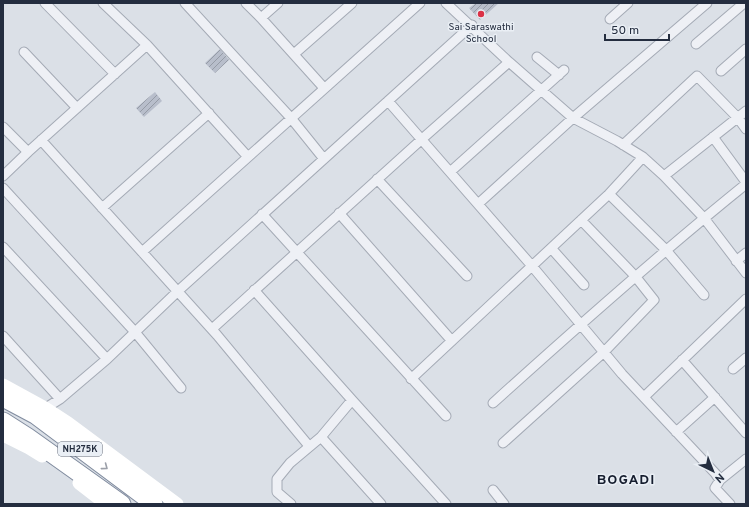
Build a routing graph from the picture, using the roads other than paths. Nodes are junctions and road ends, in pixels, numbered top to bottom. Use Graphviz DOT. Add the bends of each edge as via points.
graph roads {
  1 [pos="44,3"];
  2 [pos="103,3"];
  3 [pos="185,3"];
  4 [pos="246,3"];
  5 [pos="278,3"];
  6 [pos="352,3"];
  7 [pos="420,3"];
  8 [pos="446,3"];
  9 [pos="628,3"];
  10 [pos="707,3"];
  11 [pos="744,3"];
  12 [pos="261,18"];
  13 [pos="610,19"];
  14 [pos="472,25"];
  15 [pos="696,44"];
  16 [pos="147,45"];
  17 [pos="746,49"];
  18 [pos="24,52"];
  19 [pos="294,54"];
  20 [pos="537,57"];
  21 [pos="509,62"];
  22 [pos="721,71"];
  23 [pos="115,74"];
  24 [pos="324,88"];
  25 [pos="542,91"];
  26 [pos="388,101"];
  27 [pos="77,108"];
  28 [pos="746,111"];
  29 [pos="209,113"];
  30 [pos="291,118"];
  31 [pos="573,118"];
  32 [pos="738,118"];
  33 [pos="3,127"];
  34 [pos="746,129"];
  35 [pos="713,137"];
  36 [pos="422,139"];
  37 [pos="41,140"];
  38 [pos="623,144"];
  39 [pos="28,152"];
  40 [pos="248,157"];
  41 [pos="643,157"];
  42 [pos="324,159"];
  43 [pos="450,172"];
  44 [pos="3,176"];
  45 [pos="664,176"];
  46 [pos="377,179"];
  47 [pos="746,183"];
  48 [pos="3,188"];
  49 [pos="609,194"];
  50 [pos="478,204"];
  51 [pos="102,208"];
  52 [pos="339,213"];
  53 [pos="262,214"];
  54 [pos="704,218"];
  55 [pos="581,220"];
  56 [pos="3,248"];
  57 [pos="551,248"];
  58 [pos="665,250"];
  59 [pos="142,252"];
  60 [pos="295,252"];
  61 [pos="746,253"];
  62 [pos="736,261"];
  63 [pos="532,266"];
  64 [pos="746,274"];
  65 [pos="467,276"];
  66 [pos="635,276"];
  67 [pos="584,285"];
  68 [pos="254,290"];
  69 [pos="178,291"];
  70 [pos="704,295"];
  71 [pos="746,299"];
  72 [pos="580,324"];
  73 [pos="212,329"];
  74 [pos="134,332"];
  75 [pos="3,336"];
  76 [pos="452,341"];
  77 [pos="604,352"];
  78 [pos="746,358"];
  79 [pos="106,359"];
  80 [pos="682,360"];
  81 [pos="733,368"];
  82 [pos="411,379"];
  83 [pos="3,385"];
  84 [pos="181,388"];
  85 [pos="644,397"];
  86 [pos="715,397"];
  87 [pos="3,398"];
  88 [pos="60,398"];
  89 [pos="352,400"];
  90 [pos="493,403"];
  91 [pos="40,411"];
  92 [pos="446,416"];
  93 [pos="3,421"];
  94 [pos="676,432"];
  95 [pos="3,434"];
  96 [pos="746,434"];
  97 [pos="321,437"];
  98 [pos="504,443"];
  99 [pos="309,446"];
  100 [pos="746,459"];
  101 [pos="720,480"];
  102 [pos="493,490"];
  103 [pos="106,504"];
  104 [pos="122,504"];
  105 [pos="154,504"];
  106 [pos="176,504"];
  107 [pos="291,504"];
  108 [pos="381,504"];
  109 [pos="446,504"];
  110 [pos="504,504"];
  111 [pos="730,504"];
  1 -- 23 [label="street"];
  2 -- 16 [label="street"];
  3 -- 30 [label="street"];
  4 -- 12 [label="street"];
  5 -- 12 [label="street"];
  6 -- 19 [label="street"];
  7 -- 24 [label="street"];
  8 -- 14 [label="street"];
  9 -- 13 [label="street"];
  10 -- 31 [label="street"];
  11 -- 15 [label="street"];
  12 -- 19 [label="street"];
  14 -- 21 [label="street"];
  14 -- 26 [label="street"];
  16 -- 23 [label="street"];
  16 -- 29 [label="street"];
  17 -- 22 [label="street"];
  18 -- 27 [label="street"];
  19 -- 24 [label="street"];
  20 -- 25 [label="street" via="561,72"];
  21 -- 25 [label="street"];
  21 -- 36 [label="street"];
  23 -- 27 [label="street"];
  24 -- 30 [label="street"];
  25 -- 31 [label="street"];
  25 -- 43 [label="street"];
  26 -- 36 [label="street"];
  26 -- 42 [label="street"];
  27 -- 37 [label="street"];
  28 -- 32 [label="street"];
  29 -- 40 [label="street"];
  29 -- 51 [label="street"];
  30 -- 40 [label="street"];
  30 -- 42 [label="street"];
  31 -- 38 [label="street"];
  31 -- 50 [label="street"];
  32 -- 34 [label="street"];
  32 -- 35 [label="street"];
  32 -- 38 [label="street" via="697,76"];
  33 -- 39 [label="street"];
  35 -- 45 [label="street"];
  35 -- 47 [label="street"];
  36 -- 43 [label="street"];
  36 -- 46 [label="street"];
  37 -- 39 [label="street"];
  37 -- 51 [label="street"];
  38 -- 41 [label="street"];
  39 -- 44 [label="street"];
  40 -- 59 [label="street"];
  41 -- 45 [label="street"];
  41 -- 49 [label="street"];
  42 -- 53 [label="street"];
  43 -- 50 [label="street"];
  45 -- 54 [label="street"];
  46 -- 52 [label="street"];
  46 -- 65 [label="street"];
  47 -- 54 [label="street"];
  48 -- 74 [label="street"];
  49 -- 55 [label="street"];
  49 -- 58 [label="street"];
  50 -- 63 [label="street"];
  51 -- 59 [label="street"];
  52 -- 60 [label="street"];
  52 -- 76 [label="street"];
  53 -- 60 [label="street"];
  53 -- 69 [label="street"];
  54 -- 58 [label="street"];
  54 -- 62 [label="street"];
  55 -- 57 [label="street"];
  55 -- 66 [label="street"];
  56 -- 79 [label="street"];
  57 -- 63 [label="street"];
  57 -- 67 [label="street"];
  58 -- 66 [label="street"];
  58 -- 70 [label="street"];
  59 -- 69 [label="street"];
  60 -- 68 [label="street"];
  60 -- 82 [label="street"];
  61 -- 62 [label="street"];
  62 -- 64 [label="street"];
  63 -- 72 [label="street"];
  63 -- 76 [label="street"];
  66 -- 72 [label="street"];
  66 -- 77 [label="street" via="654,300"];
  68 -- 73 [label="street"];
  68 -- 89 [label="street"];
  69 -- 73 [label="street"];
  69 -- 74 [label="street"];
  71 -- 80 [label="street"];
  72 -- 77 [label="street"];
  72 -- 90 [label="street"];
  73 -- 99 [label="street"];
  74 -- 79 [label="street"];
  74 -- 84 [label="street"];
  75 -- 88 [label="street"];
  76 -- 82 [label="street"];
  77 -- 85 [label="street"];
  77 -- 98 [label="street"];
  78 -- 81 [label="street"];
  79 -- 88 [label="street"];
  80 -- 85 [label="street"];
  80 -- 86 [label="street"];
  82 -- 92 [label="street"];
  83 -- 91 [label="street"];
  85 -- 94 [label="street"];
  86 -- 94 [label="street"];
  86 -- 96 [label="street"];
  87 -- 91 [label="highway, NH275K"];
  88 -- 91 [label="street"];
  89 -- 97 [label="street"];
  89 -- 109 [label="street"];
  91 -- 105 [label="highway, NH275K, one-way"];
  91 -- 106 [label="street" via="106,451"];
  93 -- 104 [label="highway, NH275K"];
  94 -- 101 [label="street"];
  95 -- 103 [label="street" via="60,468"];
  97 -- 99 [label="street"];
  97 -- 108 [label="street"];
  99 -- 107 [label="street" via="277,479 277,492"];
  100 -- 101 [label="street"];
  101 -- 111 [label="street" via="715,488"];
  102 -- 110 [label="street"];
}
